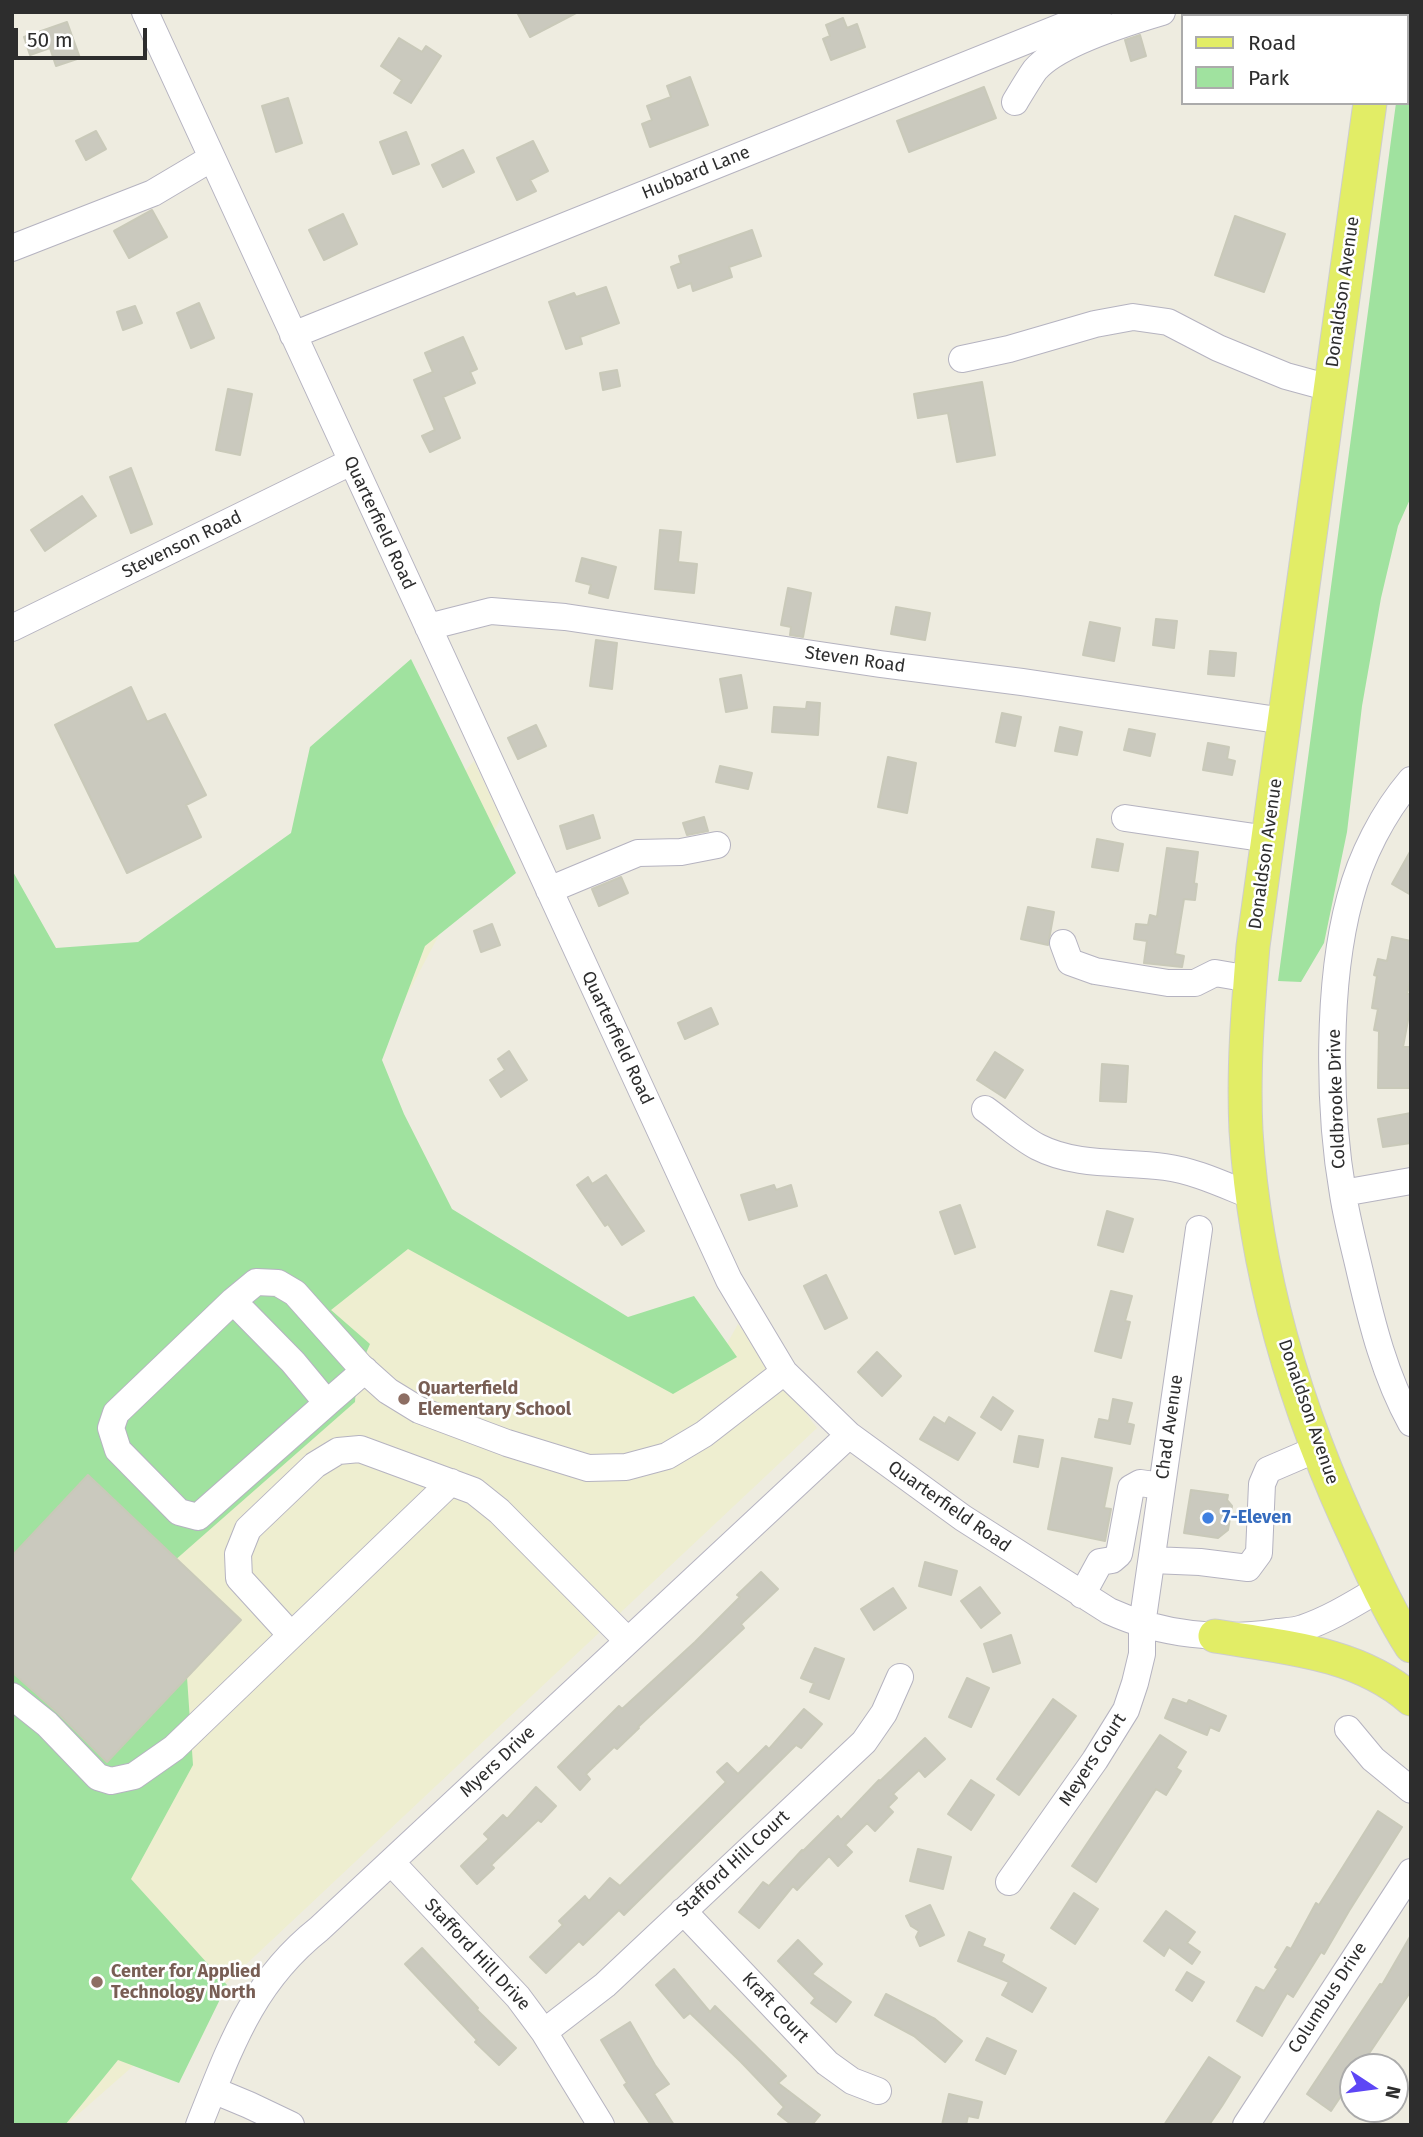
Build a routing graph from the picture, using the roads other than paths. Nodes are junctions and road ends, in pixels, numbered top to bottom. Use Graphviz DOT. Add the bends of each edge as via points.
graph roads {
  1 [pos="145,12"];
  2 [pos="1098,12"];
  3 [pos="1162,12"];
  4 [pos="1015,102"];
  5 [pos="1370,105"];
  6 [pos="212,158"];
  7 [pos="12,248"];
  8 [pos="293,335"];
  9 [pos="962,359"];
  10 [pos="1330,388"];
  11 [pos="351,462"];
  12 [pos="428,627"];
  13 [pos="12,628"];
  14 [pos="1284,721"];
  15 [pos="1410,784"];
  16 [pos="1125,818"];
  17 [pos="1268,839"];
  18 [pos="717,845"];
  19 [pos="549,890"];
  20 [pos="1063,943"];
  21 [pos="1250,979"];
  22 [pos="985,1109"];
  23 [pos="1411,1181"];
  24 [pos="1343,1193"];
  25 [pos="1252,1196"];
  26 [pos="1199,1229"];
  27 [pos="233,1301"];
  28 [pos="365,1370"];
  29 [pos="784,1372"];
  30 [pos="327,1403"];
  31 [pos="1411,1423"];
  32 [pos="849,1435"];
  33 [pos="1317,1449"];
  34 [pos="452,1482"];
  35 [pos="1162,1486"];
  36 [pos="1152,1560"];
  37 [pos="1379,1589"];
  38 [pos="1082,1595"];
  39 [pos="1142,1625"];
  40 [pos="291,1635"];
  41 [pos="1215,1636"];
  42 [pos="628,1641"];
  43 [pos="1411,1646"];
  44 [pos="900,1677"];
  45 [pos="12,1696"];
  46 [pos="1411,1699"];
  47 [pos="1348,1730"];
  48 [pos="1411,1790"];
  49 [pos="391,1862"];
  50 [pos="1411,1872"];
  51 [pos="1009,1882"];
  52 [pos="683,1911"];
  53 [pos="544,2032"];
  54 [pos="213,2090"];
  55 [pos="878,2091"];
  56 [pos="198,2125"];
  57 [pos="291,2125"];
  58 [pos="601,2125"];
  59 [pos="1246,2125"];
  1 -- 6 [label="street, Quarterfield Road"];
  2 -- 8 [label="street, Hubbard Lane"];
  3 -- 4 [label="street" via="1067,47 1037,68"];
  5 -- 10 [label="main road, Donaldson Avenue"];
  6 -- 7 [label="street" via="153,193"];
  6 -- 8 [label="street, Quarterfield Road"];
  8 -- 11 [label="street, Quarterfield Road"];
  9 -- 10 [label="street" via="1133,317 1168,322 1286,376"];
  10 -- 14 [label="main road, Donaldson Avenue"];
  11 -- 12 [label="street, Quarterfield Road"];
  11 -- 13 [label="street, Stevenson Road"];
  12 -- 14 [label="street, Steven Road" via="491,611 565,617"];
  12 -- 19 [label="street, Quarterfield Road"];
  14 -- 17 [label="main road, Donaldson Avenue"];
  15 -- 24 [label="street, Coldbrooke Drive" via="1365,855 1343,929 1333,1055 1335,1136"];
  16 -- 17 [label="street"];
  17 -- 21 [label="main road, Donaldson Avenue"];
  18 -- 19 [label="street" via="639,853"];
  19 -- 29 [label="street, Quarterfield Road" via="729,1280"];
  20 -- 21 [label="street" via="1070,962 1095,971 1168,984 1195,983 1215,973"];
  21 -- 25 [label="main road, Donaldson Avenue" via="1246,1129"];
  22 -- 25 [label="street" via="1037,1146 1064,1156 1189,1172"];
  23 -- 24 [label="street"];
  24 -- 31 [label="street, Coldbrooke Drive" via="1386,1369"];
  25 -- 33 [label="main road, Donaldson Avenue" via="1286,1351"];
  26 -- 35 [label="street, Chad Avenue"];
  27 -- 28 [label="street" via="256,1282 278,1283 295,1293"];
  27 -- 30 [label="street"];
  27 -- 30 [label="street" via="116,1413 111,1428 118,1450 179,1512 198,1517"];
  28 -- 29 [label="street" via="419,1410 588,1468 626,1467 667,1456 704,1434"];
  28 -- 30 [label="street"];
  29 -- 32 [label="street, Quarterfield Road"];
  32 -- 38 [label="street, Quarterfield Road" via="963,1518"];
  32 -- 42 [label="street, Myers Drive"];
  33 -- 36 [label="street" via="1268,1471 1262,1484 1259,1553 1248,1568"];
  33 -- 37 [label="main road, Donaldson Avenue"];
  34 -- 40 [label="street"];
  34 -- 40 [label="street" via="360,1450 338,1451 315,1465 248,1529 238,1554 239,1578"];
  34 -- 42 [label="street" via="474,1491 499,1511"];
  35 -- 36 [label="street, Chad Avenue"];
  35 -- 38 [label="street" via="1140,1483 1131,1488 1119,1554 1100,1562"];
  36 -- 39 [label="street, Chad Avenue"];
  37 -- 41 [label="street, Quarterfield Road" via="1301,1629"];
  37 -- 43 [label="main road"];
  38 -- 39 [label="street, Quarterfield Road"];
  39 -- 41 [label="street, Quarterfield Road"];
  39 -- 51 [label="street, Meyers Court" via="1142,1654 1126,1710"];
  40 -- 45 [label="street" via="174,1748 134,1776 110,1781 98,1777 47,1724"];
  41 -- 46 [label="main road" via="1335,1659 1382,1677"];
  42 -- 49 [label="street, Myers Drive"];
  44 -- 52 [label="street, Stafford Hill Court" via="864,1742"];
  47 -- 48 [label="street" via="1373,1759"];
  49 -- 53 [label="street, Stafford Hill Drive" via="518,1997"];
  49 -- 54 [label="street, Myers Drive" via="271,1975 250,2008"];
  50 -- 59 [label="street, Columbus Drive"];
  52 -- 53 [label="street, Stafford Hill Court" via="605,1985"];
  52 -- 55 [label="street, Kraft Court" via="827,2063 852,2081"];
  53 -- 58 [label="street, Stafford Hill Drive"];
  54 -- 56 [label="street, Myers Drive"];
  54 -- 57 [label="street"];
}
